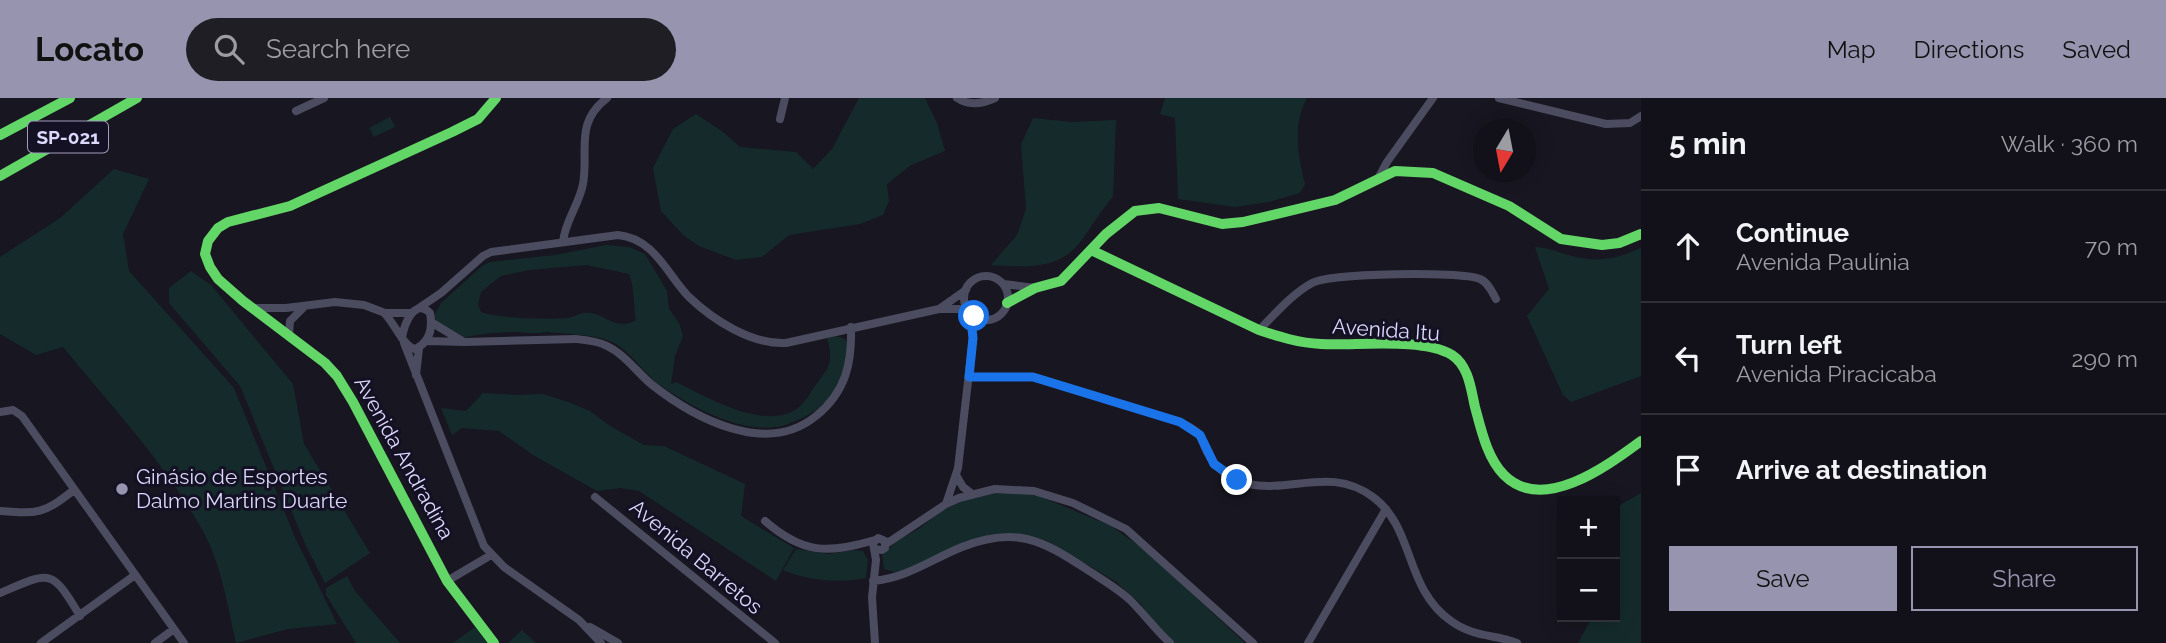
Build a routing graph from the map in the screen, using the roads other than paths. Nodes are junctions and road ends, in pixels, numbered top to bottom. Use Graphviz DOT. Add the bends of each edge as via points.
graph roads {
  1 [pos="70,98"];
  2 [pos="137,98"];
  3 [pos="324,98"];
  4 [pos="496,98"];
  5 [pos="607,98"];
  6 [pos="785,98"];
  7 [pos="957,98"];
  8 [pos="995,98"];
  9 [pos="1433,98"];
  10 [pos="1499,98"];
  11 [pos="296,111"];
  12 [pos="1641,116"];
  13 [pos="780,119"];
  14 [pos="0,135"];
  15 [pos="1392,155"];
  16 [pos="1405,170"];
  17 [pos="0,176"];
  18 [pos="1379,177"];
  19 [pos="1639,233"];
  20 [pos="563,242"];
  21 [pos="1091,250"];
  22 [pos="1004,284"];
  23 [pos="1035,288"];
  24 [pos="966,290"];
  25 [pos="441,293"];
  26 [pos="1496,299"];
  27 [pos="1007,303"];
  28 [pos="304,307"];
  29 [pos="254,308"];
  30 [pos="939,309"];
  31 [pos="413,311"];
  32 [pos="969,311"];
  33 [pos="385,313"];
  34 [pos="431,318"];
  35 [pos="985,319"];
  36 [pos="851,327"];
  37 [pos="1259,330"];
  38 [pos="289,334"];
  39 [pos="973,338"];
  40 [pos="403,340"];
  41 [pos="427,341"];
  42 [pos="465,342"];
  43 [pos="419,348"];
  44 [pos="969,377"];
  45 [pos="416,378"];
  46 [pos="0,412"];
  47 [pos="1641,441"];
  48 [pos="958,468"];
  49 [pos="74,490"];
  50 [pos="972,494"];
  51 [pos="595,497"];
  52 [pos="946,504"];
  53 [pos="1386,509"];
  54 [pos="0,511"];
  55 [pos="765,521"];
  56 [pos="879,545"];
  57 [pos="491,555"];
  58 [pos="876,564"];
  59 [pos="135,575"];
  60 [pos="900,577"];
  61 [pos="447,581"];
  62 [pos="873,581"];
  63 [pos="0,593"];
  64 [pos="80,616"];
  65 [pos="579,620"];
  66 [pos="174,629"];
  67 [pos="41,643"];
  68 [pos="155,643"];
  69 [pos="184,643"];
  70 [pos="494,643"];
  71 [pos="601,643"];
  72 [pos="618,643"];
  73 [pos="775,643"];
  74 [pos="875,643"];
  75 [pos="1170,643"];
  76 [pos="1253,643"];
  77 [pos="1308,643"];
  78 [pos="1517,643"];
  1 -- 14 [label="main road, SP-021"];
  2 -- 17 [label="main road, SP-021"];
  3 -- 11 [label="street"];
  4 -- 29 [label="main road, Avenida Andradina" via="478,119 452,132 289,206 219,228 207,245 210,267"];
  5 -- 20 [label="street" via="585,130 583,186"];
  6 -- 13 [label="street"];
  7 -- 8 [label="street" via="975,104"];
  9 -- 15 [label="street"];
  10 -- 12 [label="street" via="1606,124 1630,123"];
  15 -- 16 [label="street"];
  15 -- 18 [label="street"];
  16 -- 18 [label="main road"];
  16 -- 19 [label="main road" via="1433,173 1509,206 1561,239 1602,245"];
  18 -- 21 [label="main road" via="1335,200 1243,222 1222,224 1170,210 1135,211"];
  20 -- 25 [label="street" via="484,256"];
  20 -- 36 [label="street" via="618,235 640,240 689,297 738,331 765,342 786,343"];
  21 -- 23 [label="main road" via="1061,281"];
  21 -- 37 [label="main road, Avenida Itu"];
  22 -- 23 [label="street"];
  22 -- 24 [label="street" via="993,277 980,277"];
  22 -- 27 [label="street"];
  23 -- 27 [label="main road"];
  24 -- 30 [label="street"];
  24 -- 32 [label="street"];
  25 -- 31 [label="street"];
  25 -- 34 [label="street"];
  26 -- 37 [label="street" via="1478,278 1339,276 1313,282"];
  27 -- 35 [label="street" via="999,315"];
  28 -- 29 [label="street"];
  28 -- 33 [label="street" via="350,303"];
  28 -- 38 [label="street" via="290,321"];
  29 -- 38 [label="main road, Avenida Andradina"];
  30 -- 32 [label="street"];
  30 -- 36 [label="street"];
  31 -- 33 [label="street"];
  31 -- 34 [label="street" via="426,309"];
  31 -- 40 [label="street" via="404,325"];
  32 -- 35 [label="street"];
  32 -- 39 [label="street"];
  33 -- 40 [label="street"];
  34 -- 41 [label="street"];
  34 -- 42 [label="street"];
  35 -- 39 [label="street"];
  36 -- 42 [label="street" via="845,381 827,407 794,429 763,434 743,432 688,409 607,345 576,339"];
  37 -- 47 [label="main road, Avenida Itu" via="1302,343 1421,348 1450,354 1465,369 1496,465 1508,479 1528,489 1540,492 1566,487"];
  38 -- 61 [label="main road, Avenida Andradina" via="336,374"];
  39 -- 44 [label="street"];
  40 -- 43 [label="street" via="408,347"];
  40 -- 45 [label="street"];
  41 -- 42 [label="street"];
  41 -- 43 [label="street"];
  43 -- 45 [label="street"];
  44 -- 48 [label="street"];
  44 -- 53 [label="street" via="1033,377 1163,416 1200,435 1214,464 1237,480 1262,485 1346,483 1374,497"];
  45 -- 57 [label="street" via="475,528"];
  46 -- 49 [label="street" via="18,412"];
  48 -- 50 [label="street" via="956,477"];
  48 -- 52 [label="street"];
  49 -- 54 [label="street" via="41,512"];
  49 -- 59 [label="street"];
  50 -- 52 [label="street"];
  50 -- 76 [label="street" via="995,489 1034,491 1103,516 1139,539"];
  51 -- 73 [label="street, Avenida Barretos"];
  52 -- 56 [label="street"];
  53 -- 77 [label="street"];
  53 -- 78 [label="street" via="1420,586 1436,608 1474,633"];
  55 -- 56 [label="street" via="784,537 812,549"];
  56 -- 58 [label="street"];
  57 -- 61 [label="street"];
  57 -- 65 [label="street"];
  58 -- 60 [label="street"];
  58 -- 62 [label="street"];
  59 -- 64 [label="street"];
  59 -- 66 [label="street"];
  60 -- 62 [label="street"];
  60 -- 75 [label="street" via="962,547 1005,536 1025,538 1053,548 1129,599"];
  61 -- 70 [label="main road, Avenida Andradina"];
  62 -- 74 [label="street"];
  63 -- 64 [label="street" via="35,578 50,577 63,587"];
  64 -- 67 [label="street"];
  65 -- 71 [label="street"];
  65 -- 72 [label="street"];
  66 -- 68 [label="street"];
  66 -- 69 [label="street"];
}
